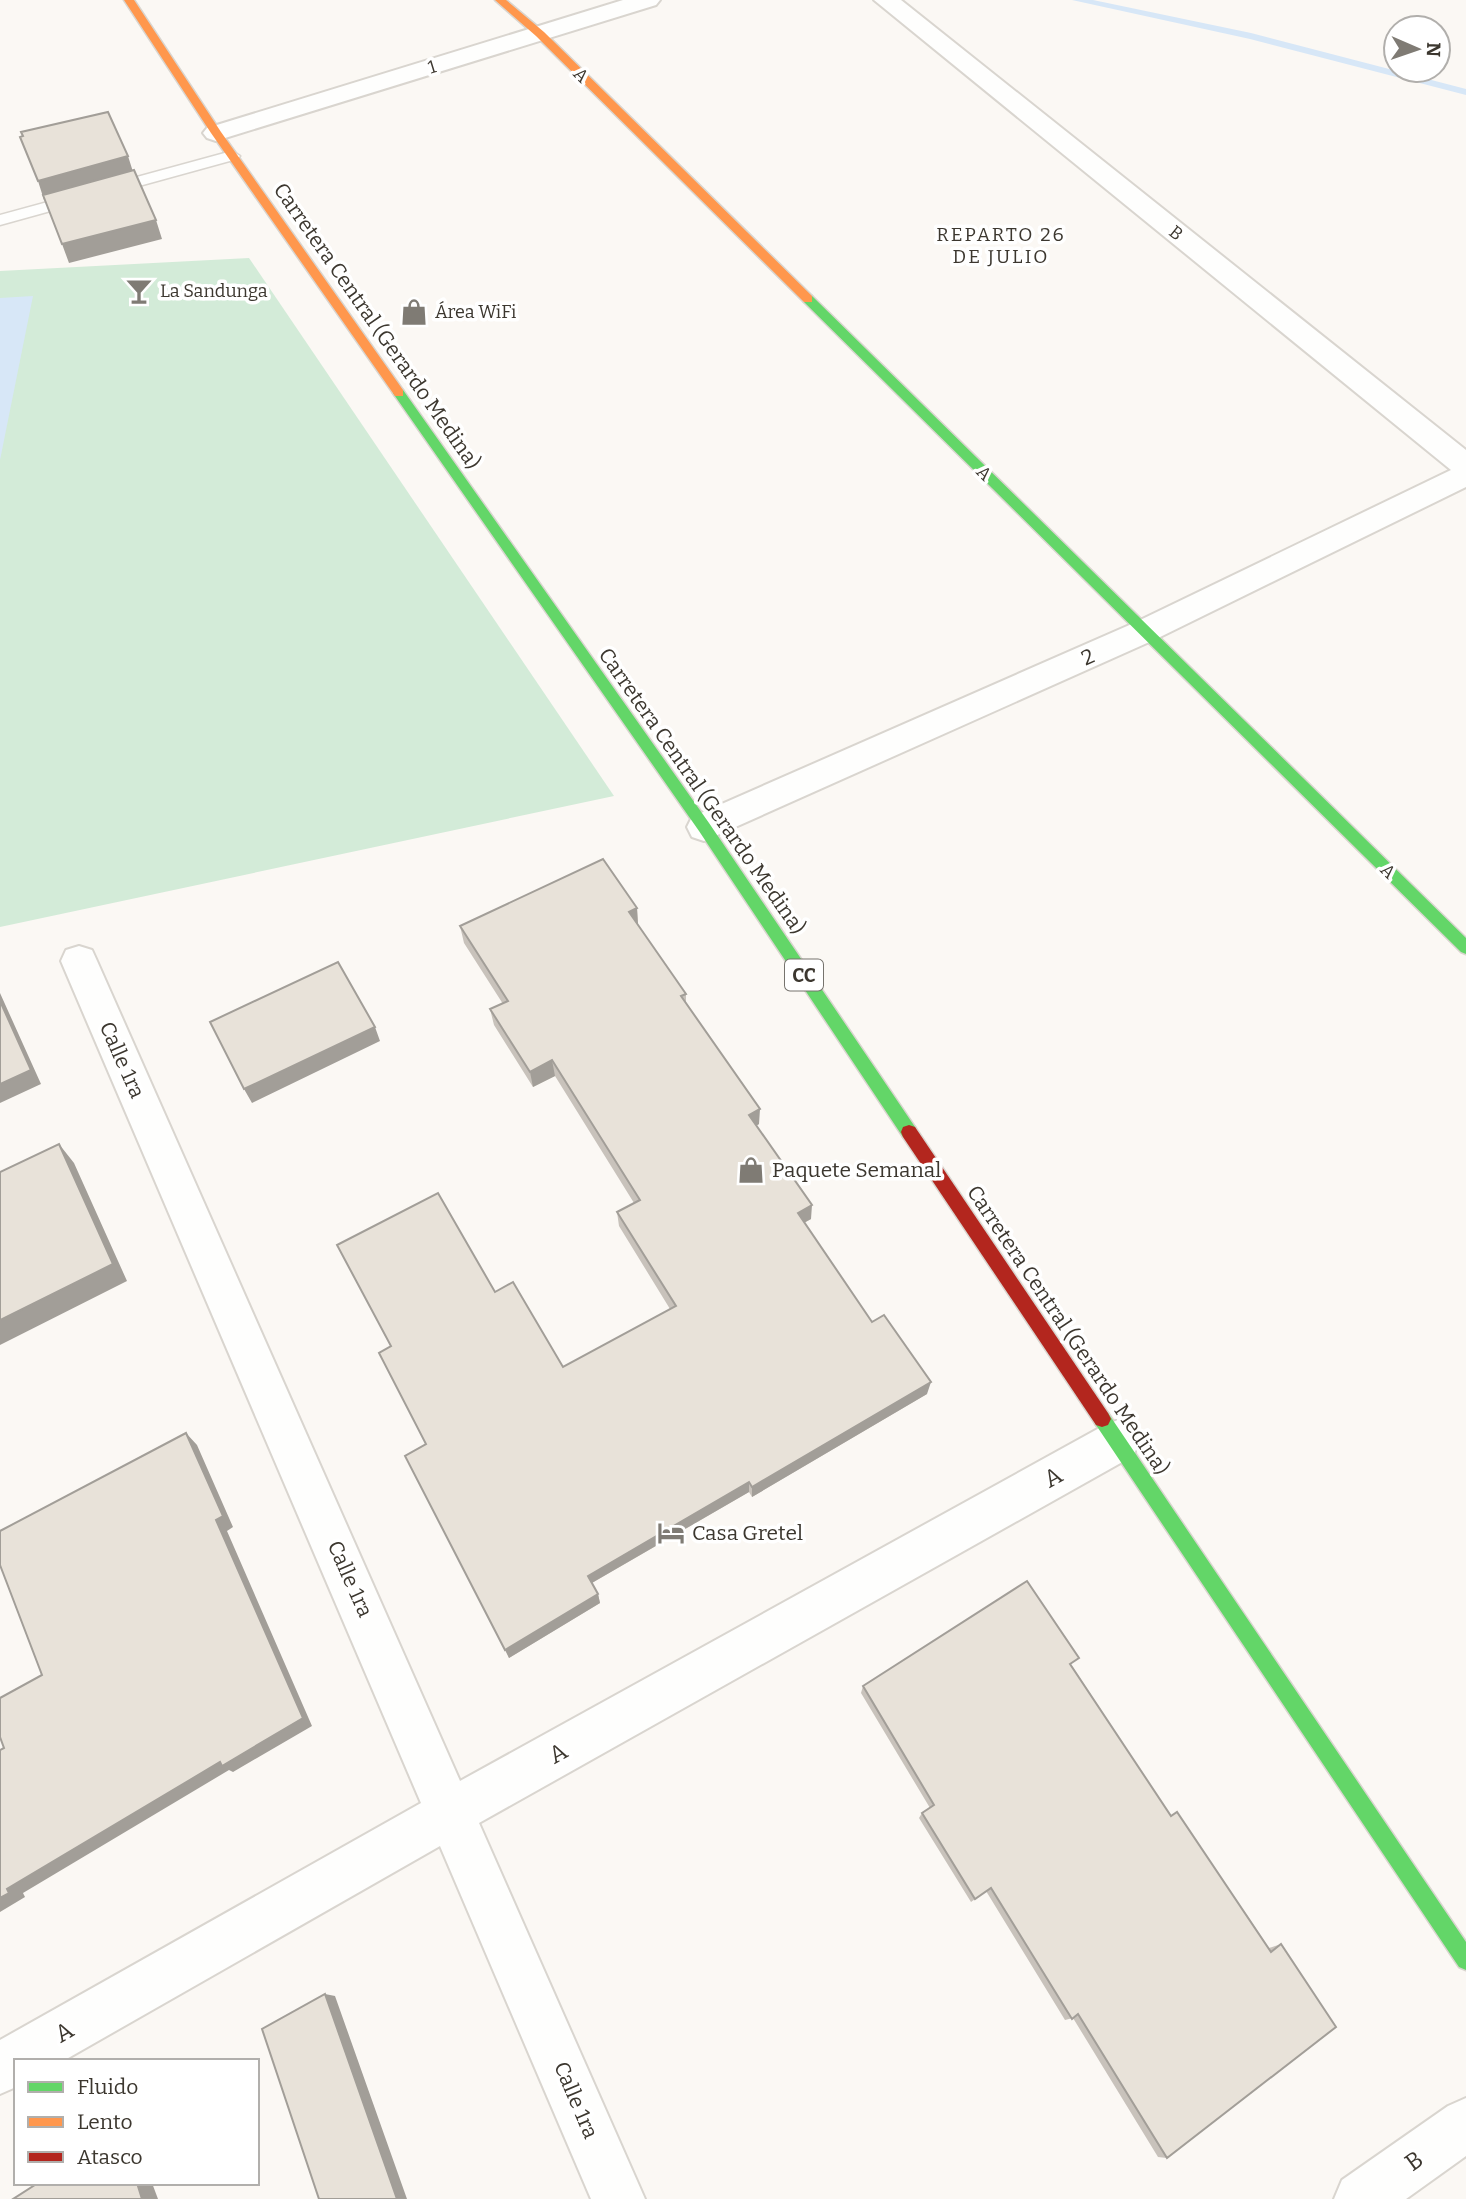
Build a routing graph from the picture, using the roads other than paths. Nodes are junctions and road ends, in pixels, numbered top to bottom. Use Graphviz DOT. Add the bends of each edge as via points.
graph roads {
  1 [pos="129,0"];
  2 [pos="500,0"];
  3 [pos="648,0"];
  4 [pos="886,0"];
  5 [pos="540,34"];
  6 [pos="216,133"];
  7 [pos="232,156"];
  8 [pos="0,220"];
  9 [pos="1466,466"];
  10 [pos="1466,475"];
  11 [pos="1145,631"];
  12 [pos="704,827"];
  13 [pos="1466,948"];
  14 [pos="79,961"];
  15 [pos="1118,1441"];
  16 [pos="452,1812"];
  17 [pos="1466,1960"];
  18 [pos="16,2059"];
  19 [pos="1466,2124"];
  20 [pos="618,2199"];
  21 [pos="1362,2199"];
  1 -- 6 [label="main road, Carretera Central (Gerardo Medina) / CC"];
  2 -- 5 [label="main road, A"];
  3 -- 5 [label="street, 1"];
  4 -- 9 [label="street, B"];
  5 -- 6 [label="street, 1"];
  5 -- 11 [label="main road, A"];
  6 -- 7 [label="main road, Carretera Central (Gerardo Medina) / CC"];
  7 -- 8 [label="lane"];
  7 -- 12 [label="main road, Carretera Central (Gerardo Medina) / CC"];
  10 -- 11 [label="street, 2"];
  11 -- 12 [label="street, 2"];
  11 -- 13 [label="main road, A"];
  12 -- 15 [label="main road, Carretera Central (Gerardo Medina) / CC"];
  14 -- 16 [label="street, Calle 1ra"];
  15 -- 16 [label="street, A"];
  15 -- 17 [label="main road, Carretera Central (Gerardo Medina) / CC"];
  16 -- 18 [label="street, A"];
  16 -- 20 [label="street, Calle 1ra"];
  19 -- 21 [label="street, B"];
}
